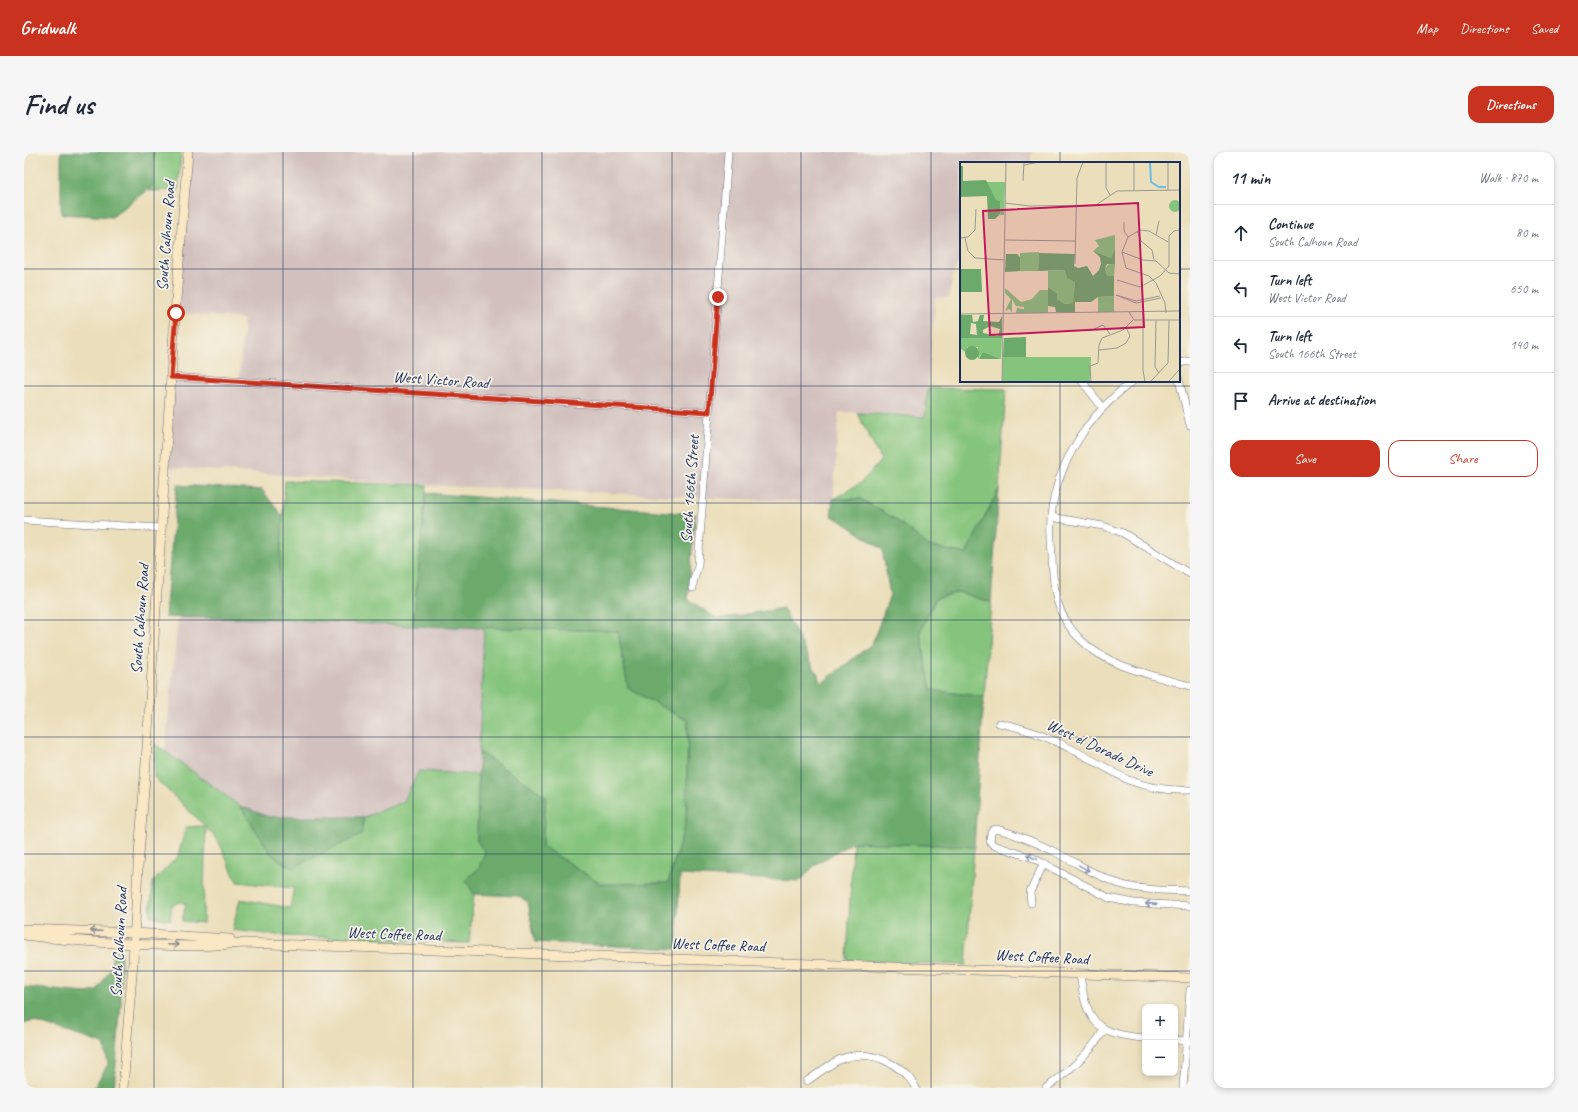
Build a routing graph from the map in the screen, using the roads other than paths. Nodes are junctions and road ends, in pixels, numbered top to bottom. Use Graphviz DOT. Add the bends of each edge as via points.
graph roads {
  1 [pos="188,152"];
  2 [pos="728,152"];
  3 [pos="1190,362"];
  4 [pos="1180,363"];
  5 [pos="171,377"];
  6 [pos="1083,382"];
  7 [pos="1132,382"];
  8 [pos="1179,382"];
  9 [pos="1103,408"];
  10 [pos="709,412"];
  11 [pos="1190,426"];
  12 [pos="1051,517"];
  13 [pos="24,520"];
  14 [pos="161,528"];
  15 [pos="1190,574"];
  16 [pos="693,588"];
  17 [pos="1190,686"];
  18 [pos="999,723"];
  19 [pos="1190,790"];
  20 [pos="1044,863"];
  21 [pos="1190,891"];
  22 [pos="1031,903"];
  23 [pos="1190,906"];
  24 [pos="24,929"];
  25 [pos="135,933"];
  26 [pos="24,935"];
  27 [pos="245,942"];
  28 [pos="134,944"];
  29 [pos="1080,974"];
  30 [pos="1190,978"];
  31 [pos="1190,990"];
  32 [pos="1104,1030"];
  33 [pos="1142,1038"];
  34 [pos="1178,1040"];
  35 [pos="1188,1041"];
  36 [pos="807,1081"];
  37 [pos="1055,1081"];
  38 [pos="123,1088"];
  39 [pos="916,1088"];
  40 [pos="1046,1088"];
  41 [pos="1059,1088"];
  42 [pos="1183,1088"];
  1 -- 5 [label="street, South Calhoun Road"];
  2 -- 10 [label="street, South 166th Street"];
  3 -- 4 [label="street"];
  5 -- 10 [label="street, West Victor Road"];
  5 -- 14 [label="street, South Calhoun Road"];
  6 -- 9 [label="street"];
  7 -- 9 [label="street"];
  8 -- 11 [label="street"];
  9 -- 12 [label="street" via="1083,432 1071,452 1054,496"];
  10 -- 16 [label="street, South 166th Street" via="698,565"];
  12 -- 15 [label="street" via="1103,526 1123,533"];
  12 -- 17 [label="street" via="1055,595 1062,613 1076,635 1105,658"];
  13 -- 14 [label="street"];
  14 -- 25 [label="street, South Calhoun Road"];
  18 -- 19 [label="street, West el Dorado Drive" via="1049,738 1139,784 1166,790"];
  20 -- 21 [label="street, one-way" via="993,845 990,841 992,831 997,829 1028,839 1124,886"];
  20 -- 22 [label="street" via="1030,892"];
  23 -- 20 [label="street, one-way" via="1134,903 1109,898"];
  25 -- 24 [label="street, West Coffee Road, one-way"];
  25 -- 27 [label="street, West Coffee Road" via="236,939"];
  25 -- 28 [label="street, South Calhoun Road"];
  26 -- 28 [label="street, West Coffee Road"];
  28 -- 27 [label="street, West Coffee Road, one-way" via="194,946"];
  27 -- 29 [label="street, West Coffee Road"];
  28 -- 38 [label="street, South Calhoun Road"];
  29 -- 30 [label="street, West Coffee Road"];
  29 -- 32 [label="street" via="1086,1006 1093,1019"];
  31 -- 35 [label="street"];
  32 -- 33 [label="street" via="1117,1035"];
  32 -- 37 [label="street" via="1099,1039"];
  34 -- 35 [label="street"];
  35 -- 42 [label="street"];
  36 -- 39 [label="street" via="843,1058 868,1056 882,1059 896,1067"];
  37 -- 40 [label="street"];
  37 -- 41 [label="street"];
}
